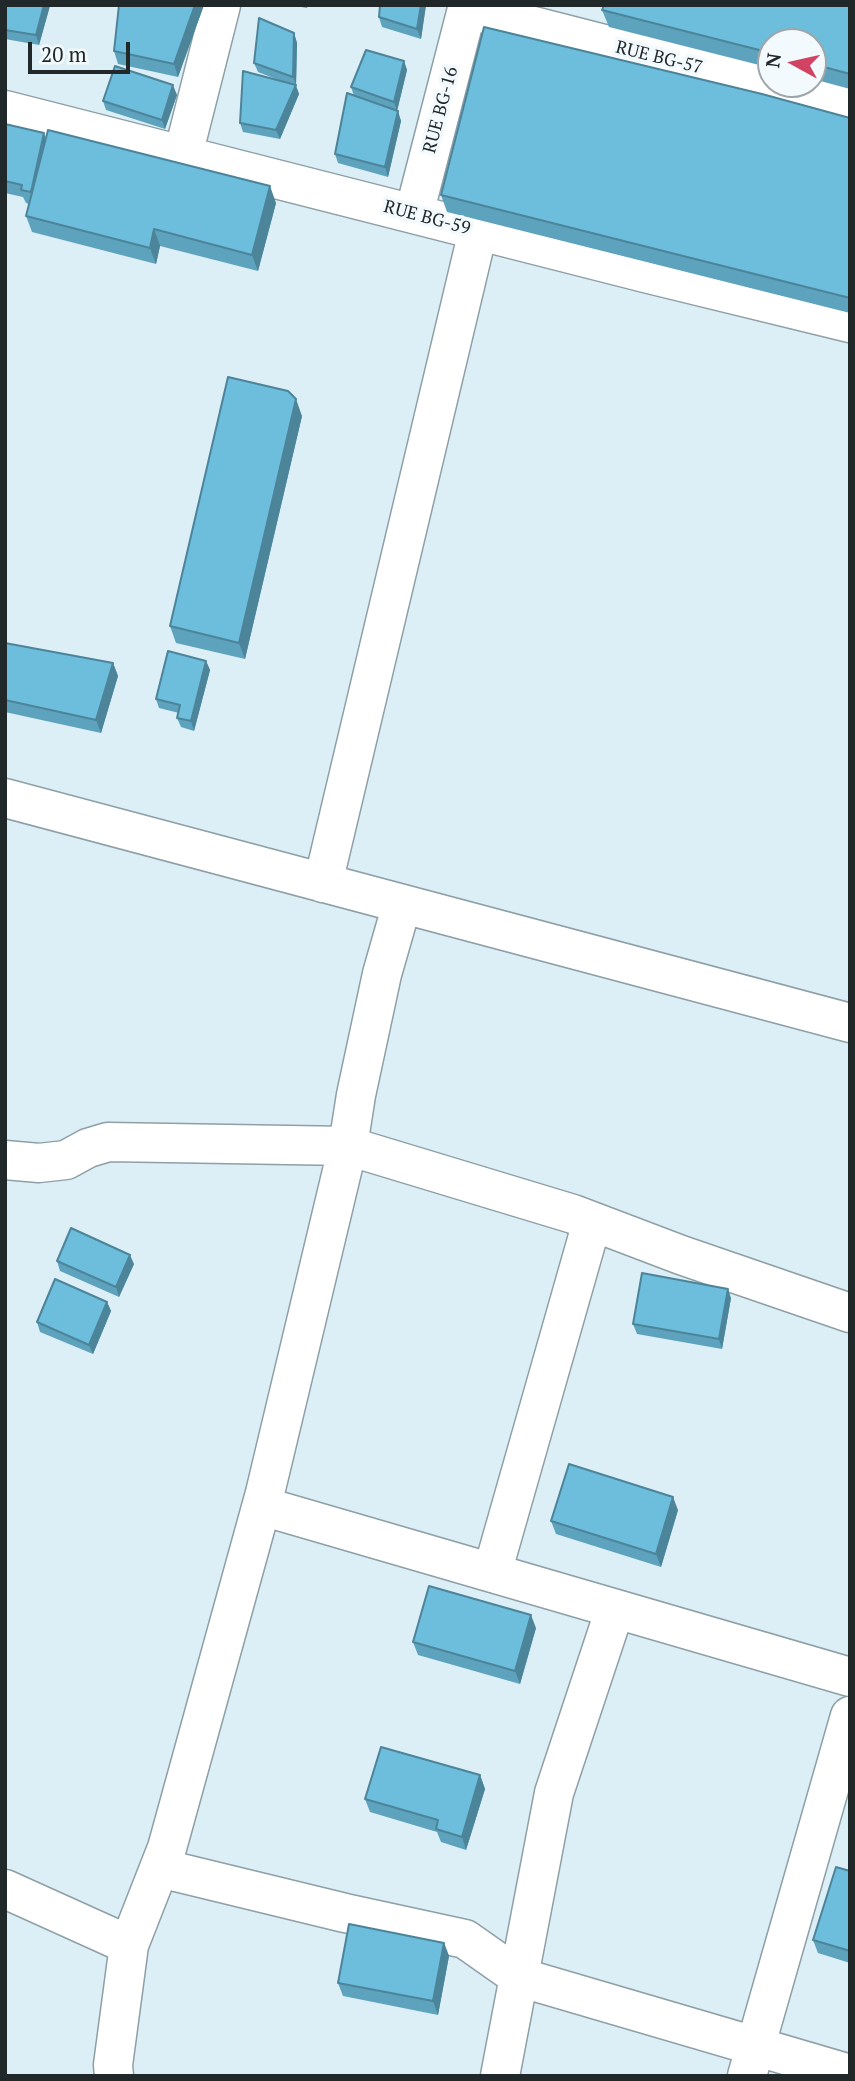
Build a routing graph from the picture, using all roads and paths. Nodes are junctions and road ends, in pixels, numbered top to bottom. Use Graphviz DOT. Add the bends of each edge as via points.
graph roads {
  1 [pos="221,5"];
  2 [pos="468,7"];
  3 [pos="850,107"];
  4 [pos="5,110"];
  5 [pos="183,155"];
  6 [pos="414,214"];
  7 [pos="478,231"];
  8 [pos="850,323"];
  9 [pos="5,798"];
  10 [pos="323,883"];
  11 [pos="402,904"];
  12 [pos="850,1023"];
  13 [pos="348,1146"];
  14 [pos="5,1160"];
  15 [pos="592,1222"];
  16 [pos="850,1313"];
  17 [pos="261,1506"];
  18 [pos="492,1573"];
  19 [pos="615,1609"];
  20 [pos="850,1677"];
  21 [pos="850,1716"];
  22 [pos="160,1868"];
  23 [pos="5,1889"];
  24 [pos="129,1945"];
  25 [pos="520,1978"];
  26 [pos="751,2061"];
  27 [pos="850,2074"];
  28 [pos="114,2076"];
  29 [pos="500,2076"];
  1 -- 5 [label="street"];
  2 -- 3 [label="street, RUE BG-57"];
  2 -- 6 [label="street, RUE BG-16"];
  4 -- 5 [label="street, RUE BG-59"];
  5 -- 6 [label="street, RUE BG-59"];
  6 -- 7 [label="street, RUE BG-59"];
  7 -- 8 [label="street, RUE BG-59"];
  7 -- 10 [label="street"];
  9 -- 10 [label="street"];
  10 -- 11 [label="street"];
  11 -- 12 [label="street"];
  11 -- 13 [label="street" via="379,987"];
  13 -- 14 [label="street" via="108,1142 65,1160"];
  13 -- 15 [label="street"];
  13 -- 17 [label="street"];
  15 -- 16 [label="street"];
  15 -- 18 [label="street"];
  17 -- 18 [label="street"];
  17 -- 22 [label="street"];
  18 -- 19 [label="street"];
  19 -- 20 [label="street"];
  19 -- 25 [label="street" via="554,1793"];
  21 -- 26 [label="street"];
  22 -- 24 [label="street"];
  22 -- 25 [label="street" via="465,1939"];
  23 -- 24 [label="street"];
  24 -- 28 [label="street"];
  25 -- 26 [label="street"];
  25 -- 29 [label="street"];
  26 -- 27 [label="street"];
}
